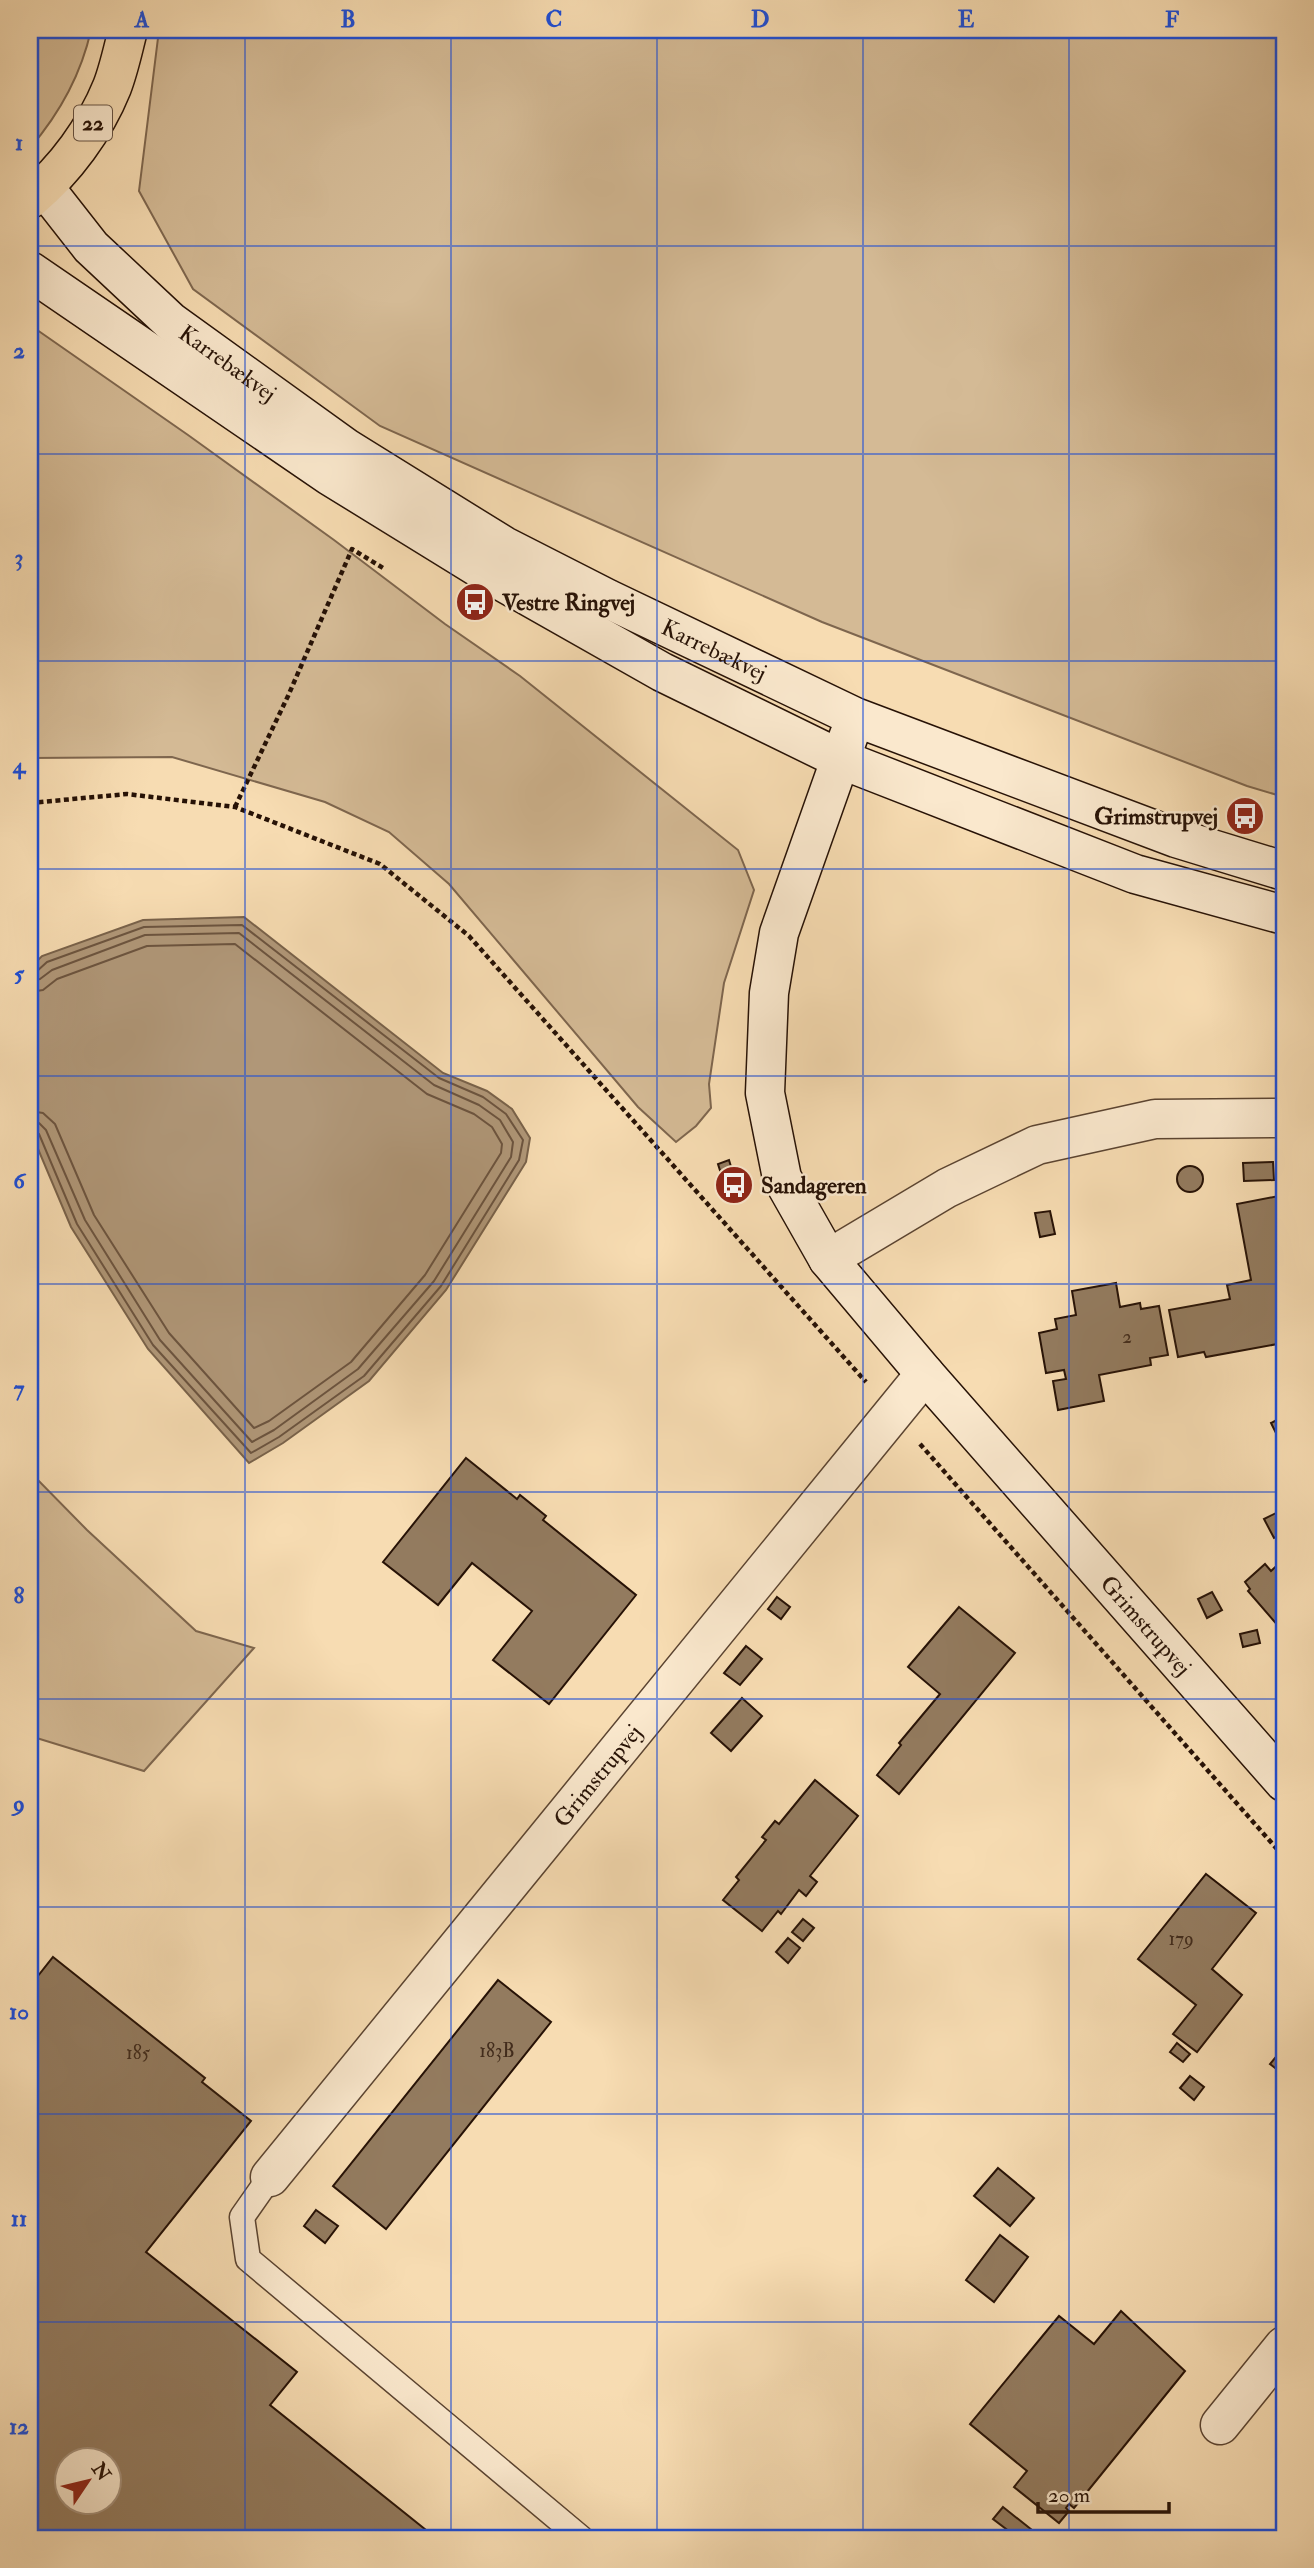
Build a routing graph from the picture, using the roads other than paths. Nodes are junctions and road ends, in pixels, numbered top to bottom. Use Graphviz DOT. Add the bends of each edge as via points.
graph roads {
  1 [pos="128,30"];
  2 [pos="37,193"];
  3 [pos="30,271"];
  4 [pos="855,717"];
  5 [pos="840,759"];
  6 [pos="1284,871"];
  7 [pos="1284,915"];
  8 [pos="1284,1118"];
  9 [pos="828,1259"];
  10 [pos="925,1374"];
  11 [pos="1284,1782"];
  12 [pos="270,2177"];
  13 [pos="1284,2346"];
  14 [pos="1220,2425"];
  15 [pos="581,2538"];
  1 -- 2 [label="main road, 22" via="112,88 83,141"];
  2 -- 4 [label="street, Karrebækvej" via="171,322 346,448 504,545"];
  3 -- 5 [label="street, Karrebækvej" via="330,476 489,575 662,672"];
  4 -- 5 [label="street, Grimstrupvej"];
  4 -- 6 [label="street, Karrebækvej" via="1176,838"];
  5 -- 7 [label="street, Karrebækvej" via="1135,874"];
  5 -- 9 [label="street, Grimstrupvej" via="779,933 769,993 765,1093 782,1178"];
  8 -- 9 [label="street" via="1155,1119 1037,1145 947,1188"];
  9 -- 10 [label="street, Grimstrupvej"];
  10 -- 11 [label="street, Grimstrupvej"];
  10 -- 12 [label="street, Grimstrupvej"];
  12 -- 15 [label="lane" via="242,2217 248,2259"];
  13 -- 14 [label="street"];
}
